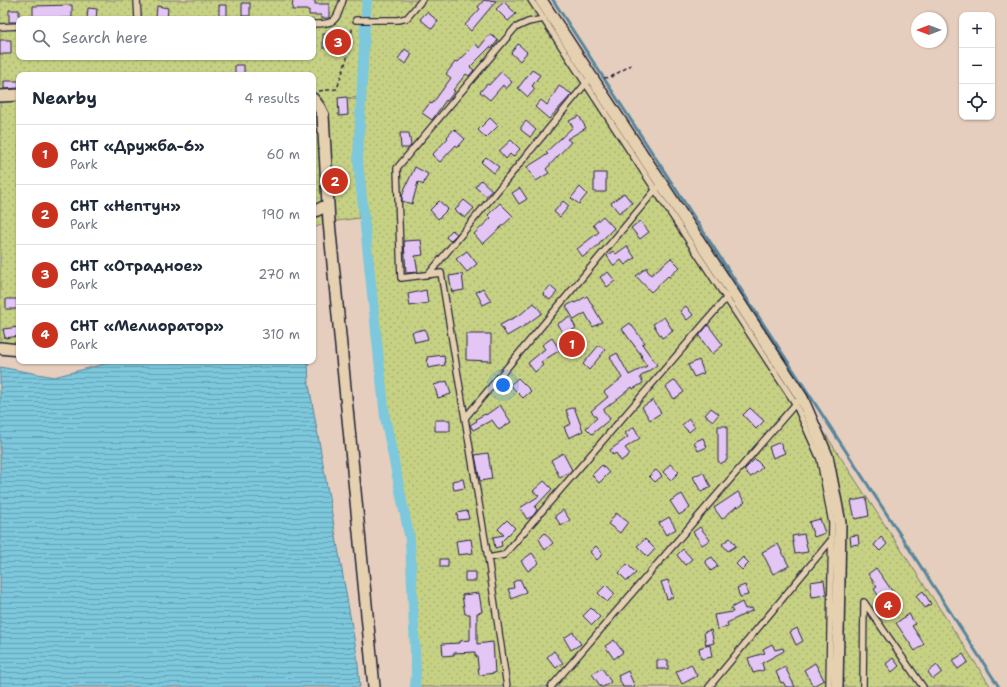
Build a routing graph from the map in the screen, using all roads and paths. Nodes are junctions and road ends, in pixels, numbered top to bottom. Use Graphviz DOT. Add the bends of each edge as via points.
graph roads {
  1 [pos="137,0"];
  2 [pos="343,0"];
  3 [pos="422,0"];
  4 [pos="531,0"];
  5 [pos="541,0"];
  6 [pos="138,16"];
  7 [pos="338,16"];
  8 [pos="544,19"];
  9 [pos="356,20"];
  10 [pos="316,24"];
  11 [pos="0,26"];
  12 [pos="16,26"];
  13 [pos="631,66"];
  14 [pos="609,78"];
  15 [pos="589,80"];
  16 [pos="316,92"];
  17 [pos="16,95"];
  18 [pos="0,96"];
  19 [pos="316,102"];
  20 [pos="658,186"];
  21 [pos="328,205"];
  22 [pos="316,211"];
  23 [pos="428,275"];
  24 [pos="730,295"];
  25 [pos="0,348"];
  26 [pos="16,350"];
  27 [pos="798,400"];
  28 [pos="465,418"];
  29 [pos="832,539"];
  30 [pos="488,558"];
  31 [pos="374,687"];
  32 [pos="507,687"];
  33 [pos="551,687"];
  34 [pos="709,687"];
  35 [pos="829,687"];
  36 [pos="837,687"];
  37 [pos="863,687"];
  38 [pos="923,687"];
  1 -- 6 [label="lane"];
  2 -- 7 [label="lane"];
  3 -- 9 [label="lane" via="406,18"];
  4 -- 8 [label="lane"];
  5 -- 15 [label="street"];
  7 -- 10 [label="lane" via="328,24"];
  7 -- 16 [label="path" via="352,20 352,43 336,89"];
  8 -- 15 [label="lane"];
  8 -- 23 [label="lane" via="515,28 397,168 401,278"];
  11 -- 12 [label="lane"];
  13 -- 14 [label="path"];
  15 -- 20 [label="street"];
  15 -- 23 [label="lane"];
  17 -- 18 [label="street"];
  19 -- 21 [label="street" via="323,115"];
  20 -- 24 [label="street"];
  20 -- 28 [label="lane"];
  21 -- 22 [label="street"];
  21 -- 31 [label="street"];
  23 -- 28 [label="lane" via="441,274"];
  24 -- 27 [label="street"];
  24 -- 30 [label="lane" via="504,555"];
  25 -- 26 [label="street"];
  27 -- 29 [label="lane" via="820,459 832,523"];
  27 -- 33 [label="lane"];
  27 -- 36 [label="street" via="827,456 840,523"];
  28 -- 30 [label="lane"];
  29 -- 34 [label="lane"];
  29 -- 35 [label="lane"];
  30 -- 32 [label="lane"];
  37 -- 38 [label="lane" via="864,602"];
}
